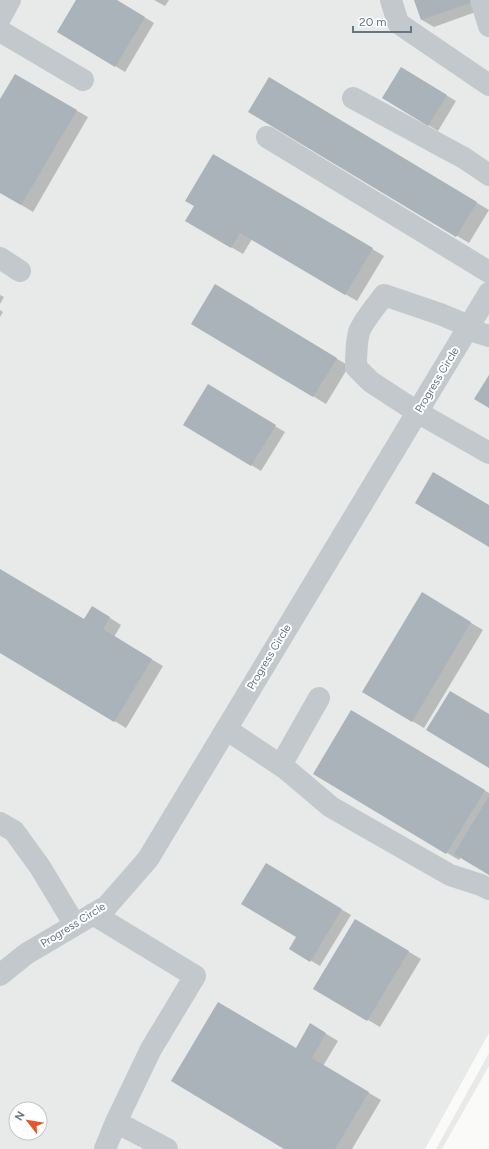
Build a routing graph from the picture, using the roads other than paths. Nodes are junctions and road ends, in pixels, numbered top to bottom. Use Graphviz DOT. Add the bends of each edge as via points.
graph roads {
  1 [pos="10,0"];
  2 [pos="391,0"];
  3 [pos="481,0"];
  4 [pos="0,18"];
  5 [pos="489,26"];
  6 [pos="0,32"];
  7 [pos="83,80"];
  8 [pos="489,85"];
  9 [pos="353,98"];
  10 [pos="267,137"];
  11 [pos="489,175"];
  12 [pos="0,258"];
  13 [pos="20,271"];
  14 [pos="489,272"];
  15 [pos="489,293"];
  16 [pos="468,328"];
  17 [pos="489,336"];
  18 [pos="418,412"];
  19 [pos="489,453"];
  20 [pos="319,698"];
  21 [pos="226,729"];
  22 [pos="281,765"];
  23 [pos="0,823"];
  24 [pos="489,889"];
  25 [pos="84,920"];
  26 [pos="0,975"];
  27 [pos="116,1122"];
  28 [pos="105,1149"];
  29 [pos="167,1149"];
  1 -- 4 [label="street"];
  2 -- 8 [label="street" via="398,23"];
  3 -- 5 [label="street"];
  6 -- 7 [label="street"];
  9 -- 11 [label="street" via="464,158"];
  10 -- 14 [label="street"];
  12 -- 13 [label="street"];
  15 -- 16 [label="street, Progress Circle"];
  16 -- 17 [label="street"];
  16 -- 18 [label="street, Progress Circle"];
  16 -- 18 [label="street" via="440,314 384,295 360,331 356,347 356,367 371,382"];
  18 -- 19 [label="street"];
  18 -- 21 [label="street, Progress Circle"];
  20 -- 22 [label="street"];
  21 -- 22 [label="street"];
  21 -- 25 [label="street, Progress Circle" via="148,859 107,906"];
  22 -- 24 [label="street" via="331,807 450,875"];
  23 -- 25 [label="street" via="14,831"];
  25 -- 26 [label="street, Progress Circle" via="26,954"];
  25 -- 27 [label="street" via="195,976 151,1049"];
  27 -- 28 [label="street"];
  27 -- 29 [label="street"];
}
